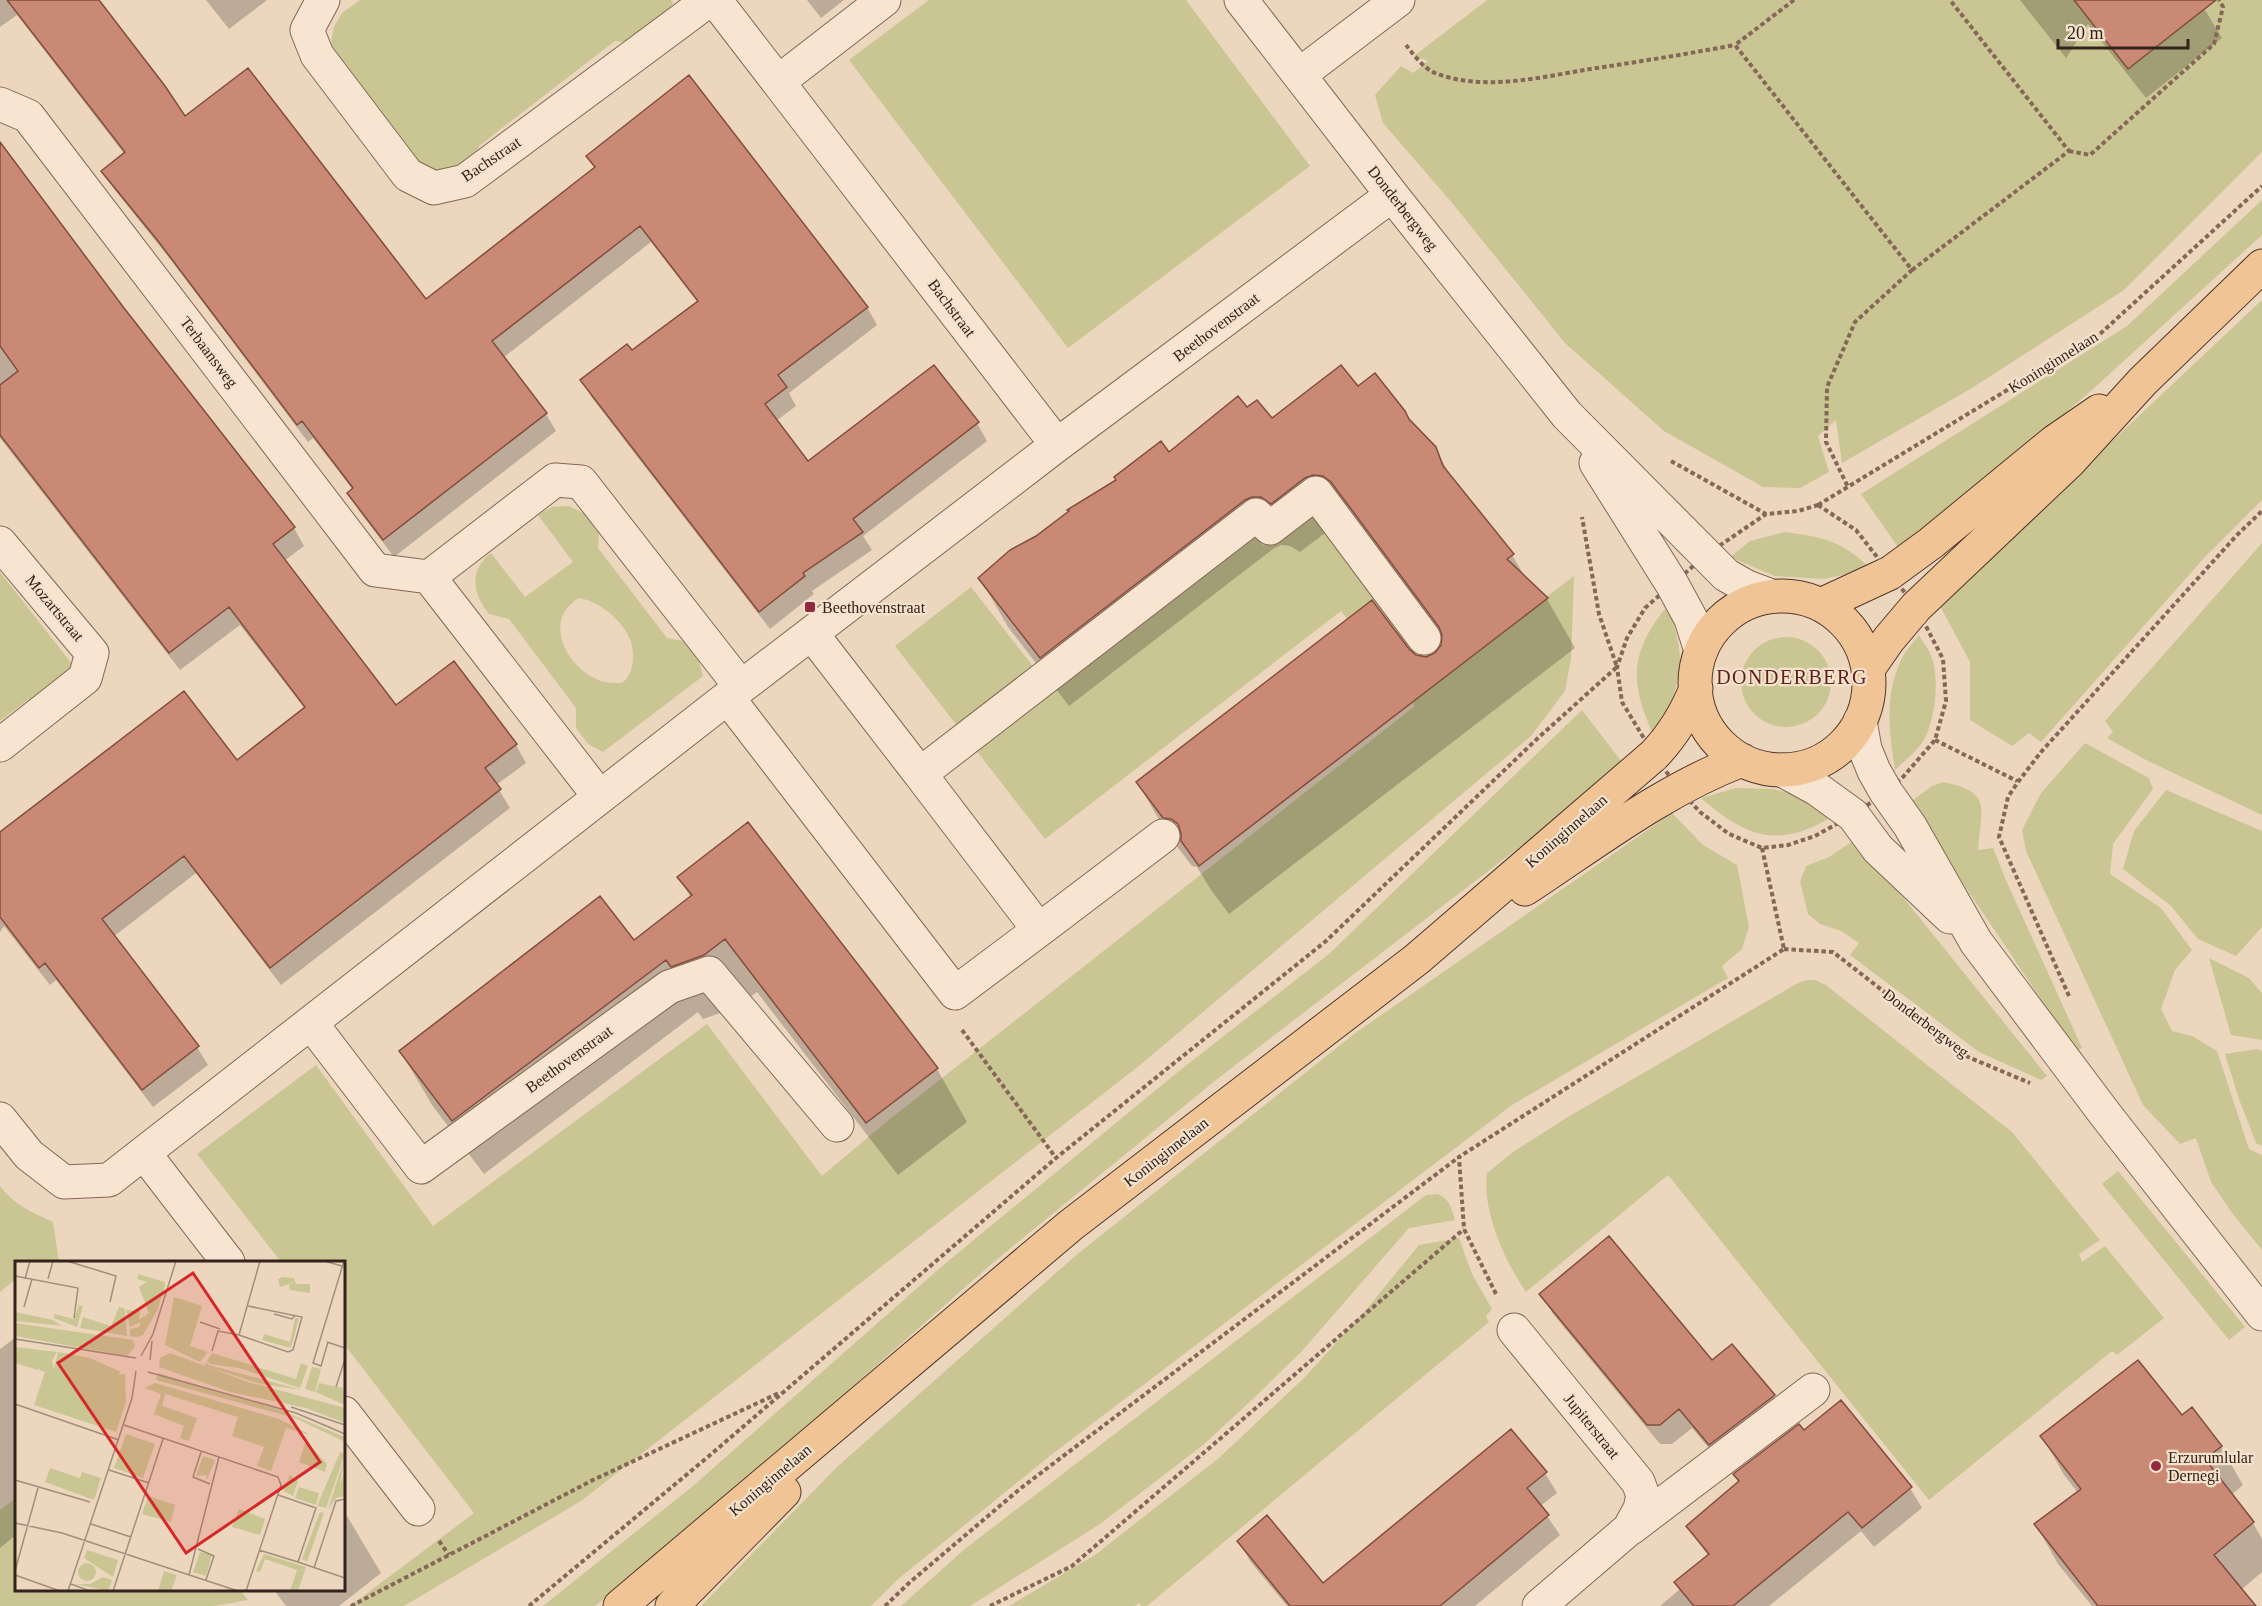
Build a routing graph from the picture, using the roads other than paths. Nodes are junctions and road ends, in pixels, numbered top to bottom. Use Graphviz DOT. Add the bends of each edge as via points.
graph roads {
  1 [pos="323,0"];
  2 [pos="709,0"];
  3 [pos="715,0"];
  4 [pos="884,0"];
  5 [pos="1241,0"];
  6 [pos="1389,7"];
  7 [pos="1299,75"];
  8 [pos="778,81"];
  9 [pos="0,104"];
  10 [pos="1392,195"];
  11 [pos="2262,266"];
  12 [pos="2143,381"];
  13 [pos="1567,415"];
  14 [pos="1057,446"];
  15 [pos="0,543"];
  16 [pos="429,577"];
  17 [pos="1771,596"];
  18 [pos="1821,605"];
  19 [pos="812,634"];
  20 [pos="1424,638"];
  21 [pos="1701,651"];
  22 [pos="1868,669"];
  23 [pos="1696,688"];
  24 [pos="735,692"];
  25 [pos="1860,721"];
  26 [pos="0,746"];
  27 [pos="1742,760"];
  28 [pos="1782,770"];
  29 [pos="920,774"];
  30 [pos="599,796"];
  31 [pos="1163,836"];
  32 [pos="1039,930"];
  33 [pos="1976,942"];
  34 [pos="1417,959"];
  35 [pos="311,1023"];
  36 [pos="0,1119"];
  37 [pos="837,1125"];
  38 [pos="144,1153"];
  39 [pos="226,1261"];
  40 [pos="2262,1314"];
  41 [pos="1514,1330"];
  42 [pos="920,1353"];
  43 [pos="1814,1390"];
  44 [pos="345,1414"];
  45 [pos="417,1509"];
  46 [pos="1629,1529"];
  47 [pos="620,1606"];
  48 [pos="672,1606"];
  49 [pos="1539,1606"];
  1 -- 2 [label="street, Bachstraat" via="307,30 317,55 408,175 434,188 465,181"];
  3 -- 8 [label="street, Bachstraat"];
  4 -- 8 [label="street"];
  5 -- 7 [label="street, Donderbergweg"];
  6 -- 7 [label="street"];
  7 -- 10 [label="street, Donderbergweg"];
  8 -- 14 [label="street, Bachstraat"];
  9 -- 16 [label="street, Terbaansweg" via="28,116 375,570"];
  10 -- 13 [label="street, Donderbergweg"];
  10 -- 14 [label="street, Beethovenstraat"];
  11 -- 12 [label="main road"];
  12 -- 18 [label="main road" via="2054,442 1890,573"];
  12 -- 22 [label="main road" via="2070,461 1916,607"];
  13 -- 17 [label="street, Donderbergweg" via="1726,575"];
  13 -- 21 [label="street, Donderbergweg" via="1672,584"];
  14 -- 19 [label="street, Beethovenstraat"];
  15 -- 26 [label="street, Mozartstraat" via="92,653 85,678"];
  16 -- 24 [label="street" via="555,480 581,482"];
  16 -- 30 [label="street"];
  17 -- 18 [label="main road" via="1792,596"];
  17 -- 21 [label="main road" via="1729,614"];
  18 -- 22 [label="main road" via="1853,631"];
  19 -- 24 [label="street, Beethovenstraat"];
  19 -- 29 [label="street"];
  20 -- 29 [label="street" via="1316,493 1270,528 1256,515"];
  21 -- 23 [label="main road"];
  22 -- 25 [label="main road" via="1869,687"];
  23 -- 27 [label="main road" via="1698,705 1709,729"];
  23 -- 34 [label="main road, Koninginnelaan" via="1678,725 1654,755"];
  24 -- 30 [label="street, Beethovenstraat"];
  24 -- 32 [label="street" via="955,993"];
  25 -- 28 [label="main road" via="1847,741 1828,756 1806,766"];
  25 -- 33 [label="street" via="1874,771"];
  27 -- 28 [label="main road"];
  27 -- 34 [label="main road, Koninginnelaan" via="1678,789"];
  28 -- 33 [label="street" via="1853,814 1878,849"];
  29 -- 32 [label="street"];
  30 -- 35 [label="street, Beethovenstraat"];
  31 -- 32 [label="street"];
  33 -- 40 [label="street"];
  34 -- 42 [label="main road, Koninginnelaan" via="1071,1226"];
  35 -- 37 [label="street, Beethovenstraat" via="421,1167 669,987 710,973"];
  35 -- 38 [label="street, Beethovenstraat"];
  36 -- 38 [label="street, Beethovenstraat" via="29,1155 64,1182 109,1180"];
  38 -- 39 [label="street"];
  41 -- 46 [label="street, Jupiterstraat" via="1638,1482 1643,1495"];
  42 -- 47 [label="main road, Koninginnelaan"];
  42 -- 48 [label="main road, Koninginnelaan"];
  43 -- 46 [label="street, Jupiterstraat"];
  44 -- 45 [label="street"];
  46 -- 49 [label="street, Jupiterstraat"];
}
